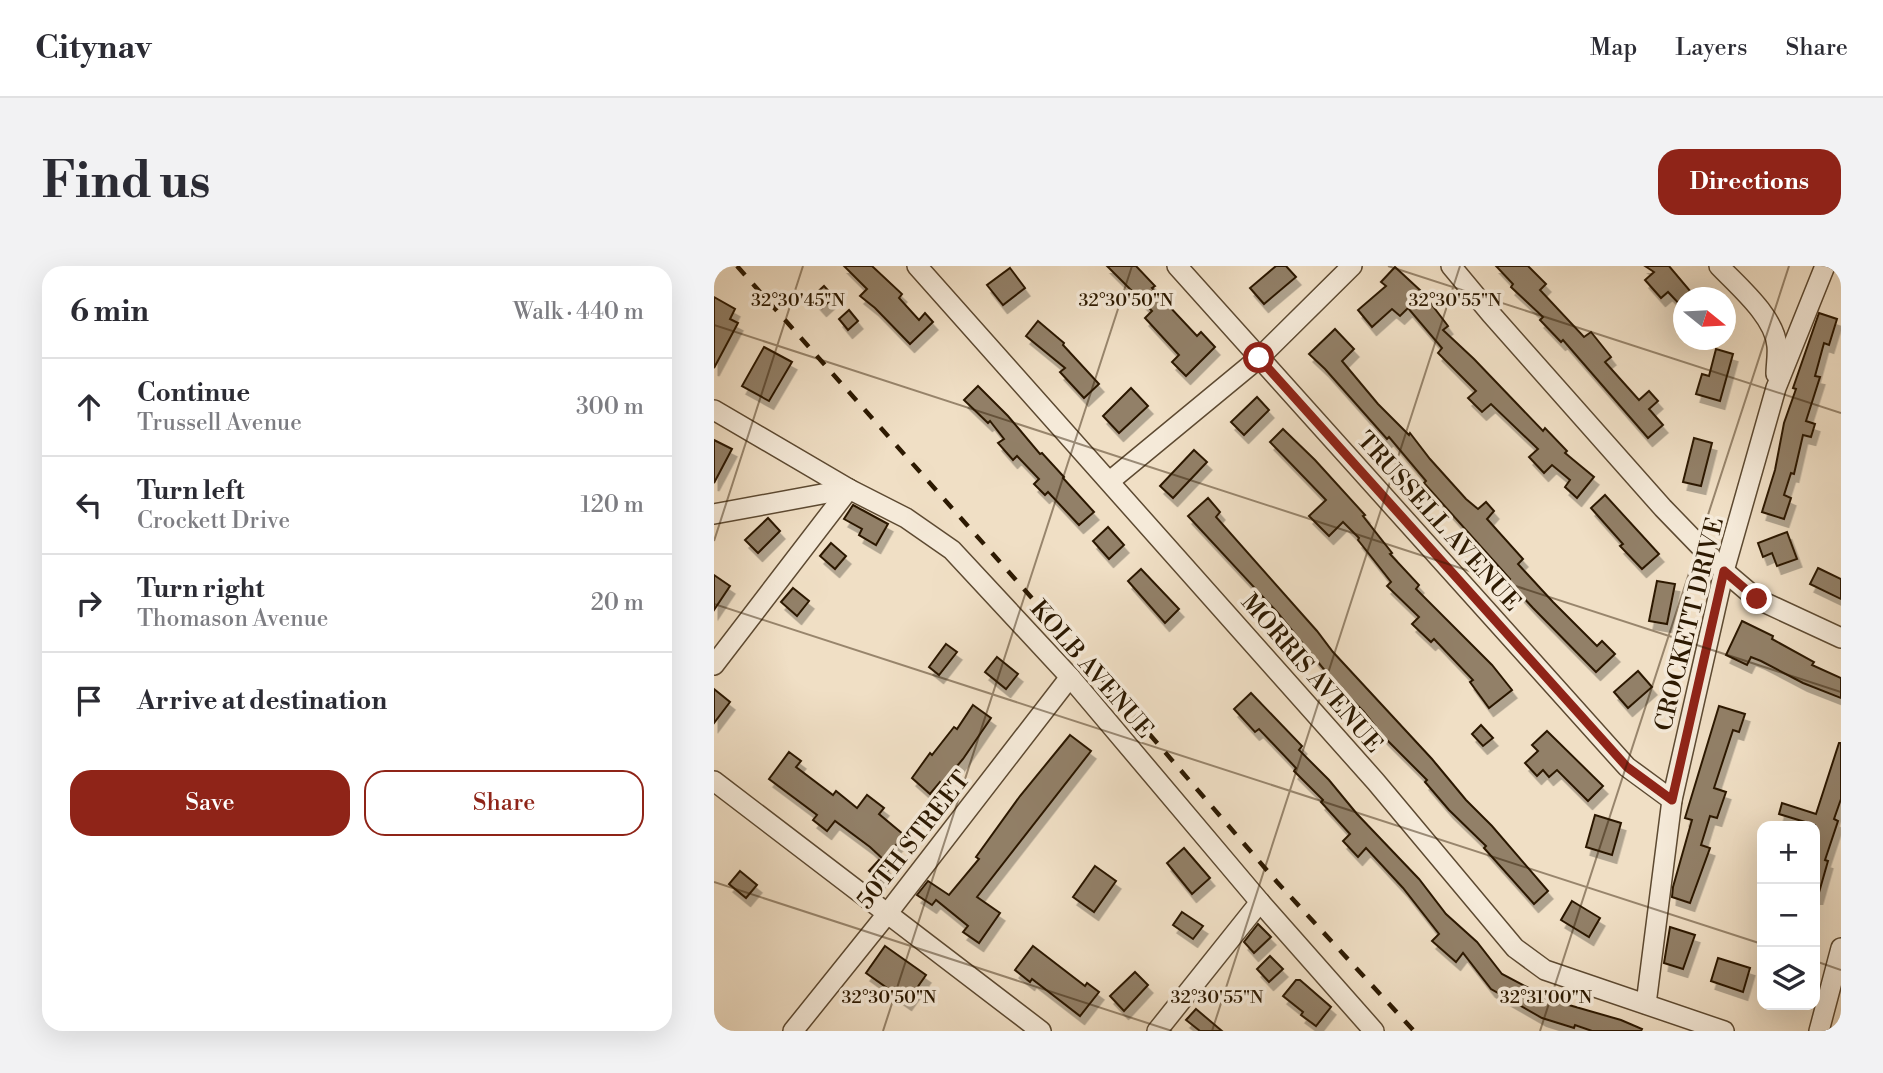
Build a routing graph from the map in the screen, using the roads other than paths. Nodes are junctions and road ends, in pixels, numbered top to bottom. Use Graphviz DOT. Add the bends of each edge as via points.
graph roads {
  1 [pos="917,266"];
  2 [pos="1177,266"];
  3 [pos="1352,266"];
  4 [pos="1451,266"];
  5 [pos="1719,266"];
  6 [pos="1825,266"];
  7 [pos="1259,358"];
  8 [pos="1776,388"];
  9 [pos="714,410"];
  10 [pos="1110,481"];
  11 [pos="849,489"];
  12 [pos="714,514"];
  13 [pos="1724,571"];
  14 [pos="1841,638"];
  15 [pos="714,665"];
  16 [pos="1070,677"];
  17 [pos="714,781"];
  18 [pos="1672,800"];
  19 [pos="1260,902"];
  20 [pos="887,914"];
  21 [pos="1841,948"];
  22 [pos="1646,1004"];
  23 [pos="793,1031"];
  24 [pos="1041,1031"];
  25 [pos="1157,1031"];
  26 [pos="1374,1031"];
  27 [pos="1724,1031"];
  28 [pos="1819,1031"];
  1 -- 10 [label="street, MORRIS AVENUE"];
  2 -- 7 [label="street, TRUSSELL AVENUE"];
  3 -- 7 [label="street"];
  4 -- 13 [label="street"];
  5 -- 8 [label="street" via="1768,322 1777,344"];
  6 -- 8 [label="street, CROCKETT DRIVE"];
  7 -- 10 [label="street"];
  7 -- 18 [label="street, TRUSSELL AVENUE" via="1627,767"];
  8 -- 13 [label="street, CROCKETT DRIVE"];
  9 -- 11 [label="street, KOLB AVENUE"];
  10 -- 22 [label="street, MORRIS AVENUE" via="1376,782 1515,948 1545,970"];
  11 -- 12 [label="street"];
  11 -- 15 [label="street"];
  11 -- 16 [label="street, KOLB AVENUE" via="952,550"];
  13 -- 14 [label="street" via="1757,599"];
  13 -- 18 [label="street, CROCKETT DRIVE"];
  16 -- 19 [label="street, KOLB AVENUE"];
  16 -- 20 [label="street, 50TH STREET"];
  17 -- 20 [label="street"];
  18 -- 22 [label="street, CROCKETT DRIVE"];
  19 -- 25 [label="street"];
  19 -- 26 [label="street, KOLB AVENUE"];
  20 -- 23 [label="street, 50TH STREET"];
  20 -- 24 [label="street"];
  21 -- 28 [label="street"];
  22 -- 27 [label="street, MORRIS AVENUE"];
}
